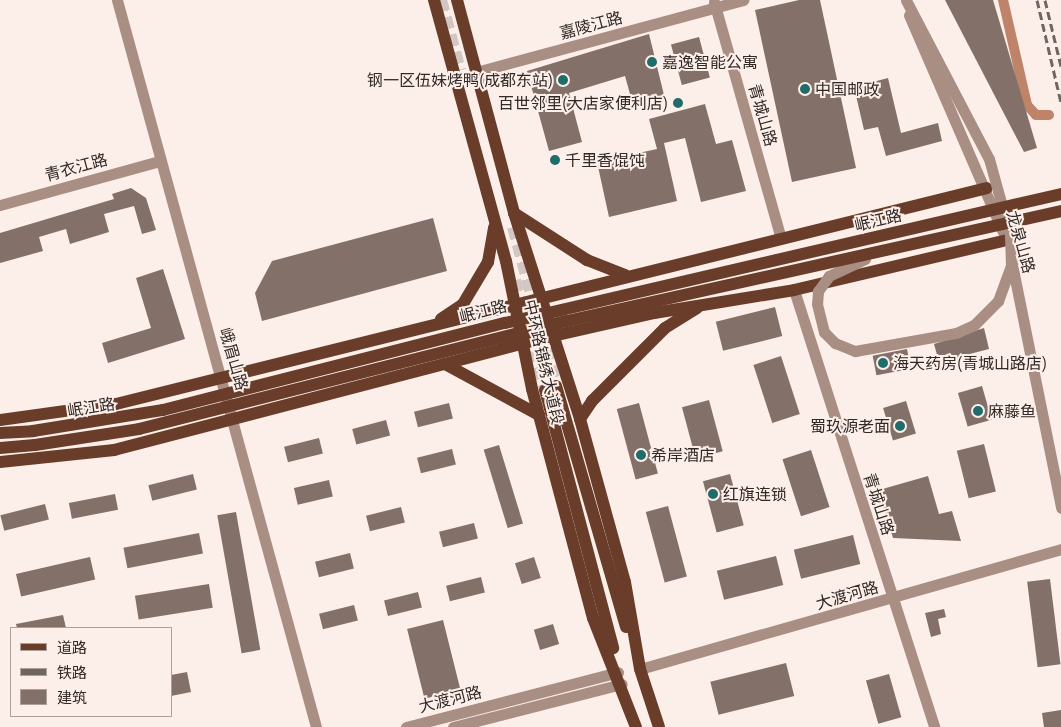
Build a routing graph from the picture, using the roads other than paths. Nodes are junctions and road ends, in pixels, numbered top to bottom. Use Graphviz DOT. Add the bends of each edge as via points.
graph roads {
  1 [pos="117,0"];
  2 [pos="434,0"];
  3 [pos="457,0"];
  4 [pos="743,0"];
  5 [pos="902,0"];
  6 [pos="906,0"];
  7 [pos="715,4"];
  8 [pos="476,72"];
  9 [pos="160,160"];
  10 [pos="987,188"];
  11 [pos="1061,194"];
  12 [pos="0,204"];
  13 [pos="1061,211"];
  14 [pos="514,213"];
  15 [pos="495,221"];
  16 [pos="781,238"];
  17 [pos="1007,240"];
  18 [pos="884,251"];
  19 [pos="626,275"];
  20 [pos="794,290"];
  21 [pos="540,297"];
  22 [pos="514,303"];
  23 [pos="706,303"];
  24 [pos="431,326"];
  25 [pos="553,336"];
  26 [pos="523,344"];
  27 [pos="446,364"];
  28 [pos="222,378"];
  29 [pos="539,415"];
  30 [pos="580,419"];
  31 [pos="0,420"];
  32 [pos="234,420"];
  33 [pos="0,433"];
  34 [pos="0,448"];
  35 [pos="0,462"];
  36 [pos="1061,508"];
  37 [pos="1061,549"];
  38 [pos="892,599"];
  39 [pos="640,669"];
  40 [pos="620,678"];
  41 [pos="316,727"];
  42 [pos="406,727"];
  43 [pos="453,727"];
  44 [pos="636,727"];
  45 [pos="659,727"];
  46 [pos="934,727"];
  1 -- 9 [label="street, 峨眉山路"];
  2 -- 15 [label="main road, 中环路锦绣大道段"];
  3 -- 8 [label="main road, 中环路锦绣大道段"];
  4 -- 7 [label="street, 嘉陵江路"];
  5 -- 10 [label="street, 龙泉山路"];
  6 -- 18 [label="street, bridge" via="989,159 1010,235 1011,265 998,301 974,325 956,333 855,351 835,343 819,321 818,291 839,269"];
  7 -- 8 [label="street, 嘉陵江路"];
  7 -- 16 [label="street, 青城山路"];
  8 -- 14 [label="main road, 中环路锦绣大道段"];
  9 -- 12 [label="street, 青衣江路"];
  9 -- 28 [label="street, 峨眉山路"];
  10 -- 16 [label="main road, 岷江路"];
  10 -- 17 [label="street, 龙泉山路"];
  11 -- 33 [label="main road, 岷江路, bridge" via="505,323 140,415"];
  13 -- 18 [label="main road, 岷江路, bridge"];
  14 -- 19 [label="main road" via="587,260"];
  14 -- 21 [label="main road, 中环路锦绣大道段"];
  15 -- 22 [label="main road, 中环路锦绣大道段"];
  15 -- 24 [label="main road" via="488,262 463,304"];
  16 -- 19 [label="main road, 岷江路"];
  17 -- 20 [label="main road"];
  17 -- 36 [label="street, 龙泉山路"];
  18 -- 34 [label="main road, 岷江路, bridge" via="568,321 139,429"];
  19 -- 21 [label="main road, 岷江路"];
  20 -- 23 [label="main road"];
  20 -- 38 [label="street, 青城山路"];
  21 -- 22 [label="main road, 岷江路"];
  21 -- 25 [label="main road, 中环路锦绣大道段"];
  22 -- 24 [label="main road, 岷江路"];
  22 -- 26 [label="main road, 中环路锦绣大道段"];
  23 -- 25 [label="main road"];
  23 -- 30 [label="main road" via="665,328 592,400"];
  24 -- 28 [label="main road, 岷江路"];
  25 -- 26 [label="main road"];
  25 -- 30 [label="main road, 中环路锦绣大道段"];
  26 -- 27 [label="main road"];
  26 -- 29 [label="main road, 中环路锦绣大道段"];
  27 -- 29 [label="main road"];
  27 -- 32 [label="main road"];
  28 -- 31 [label="main road, 岷江路" via="116,404"];
  28 -- 32 [label="street, 峨眉山路"];
  29 -- 40 [label="main road, 中环路锦绣大道段" via="593,618"];
  30 -- 39 [label="main road, 中环路锦绣大道段" via="625,582"];
  32 -- 35 [label="main road" via="114,450"];
  32 -- 41 [label="street, 峨眉山路"];
  37 -- 38 [label="street, 大渡河路"];
  38 -- 39 [label="street, 大渡河路"];
  38 -- 46 [label="street, 青城山路"];
  39 -- 40 [label="main road" via="551,388"];
  39 -- 45 [label="main road, 中环路锦绣大道段"];
  40 -- 42 [label="street, 大渡河路"];
  40 -- 43 [label="street, 大渡河路"];
  40 -- 44 [label="main road, 中环路锦绣大道段"];
}
